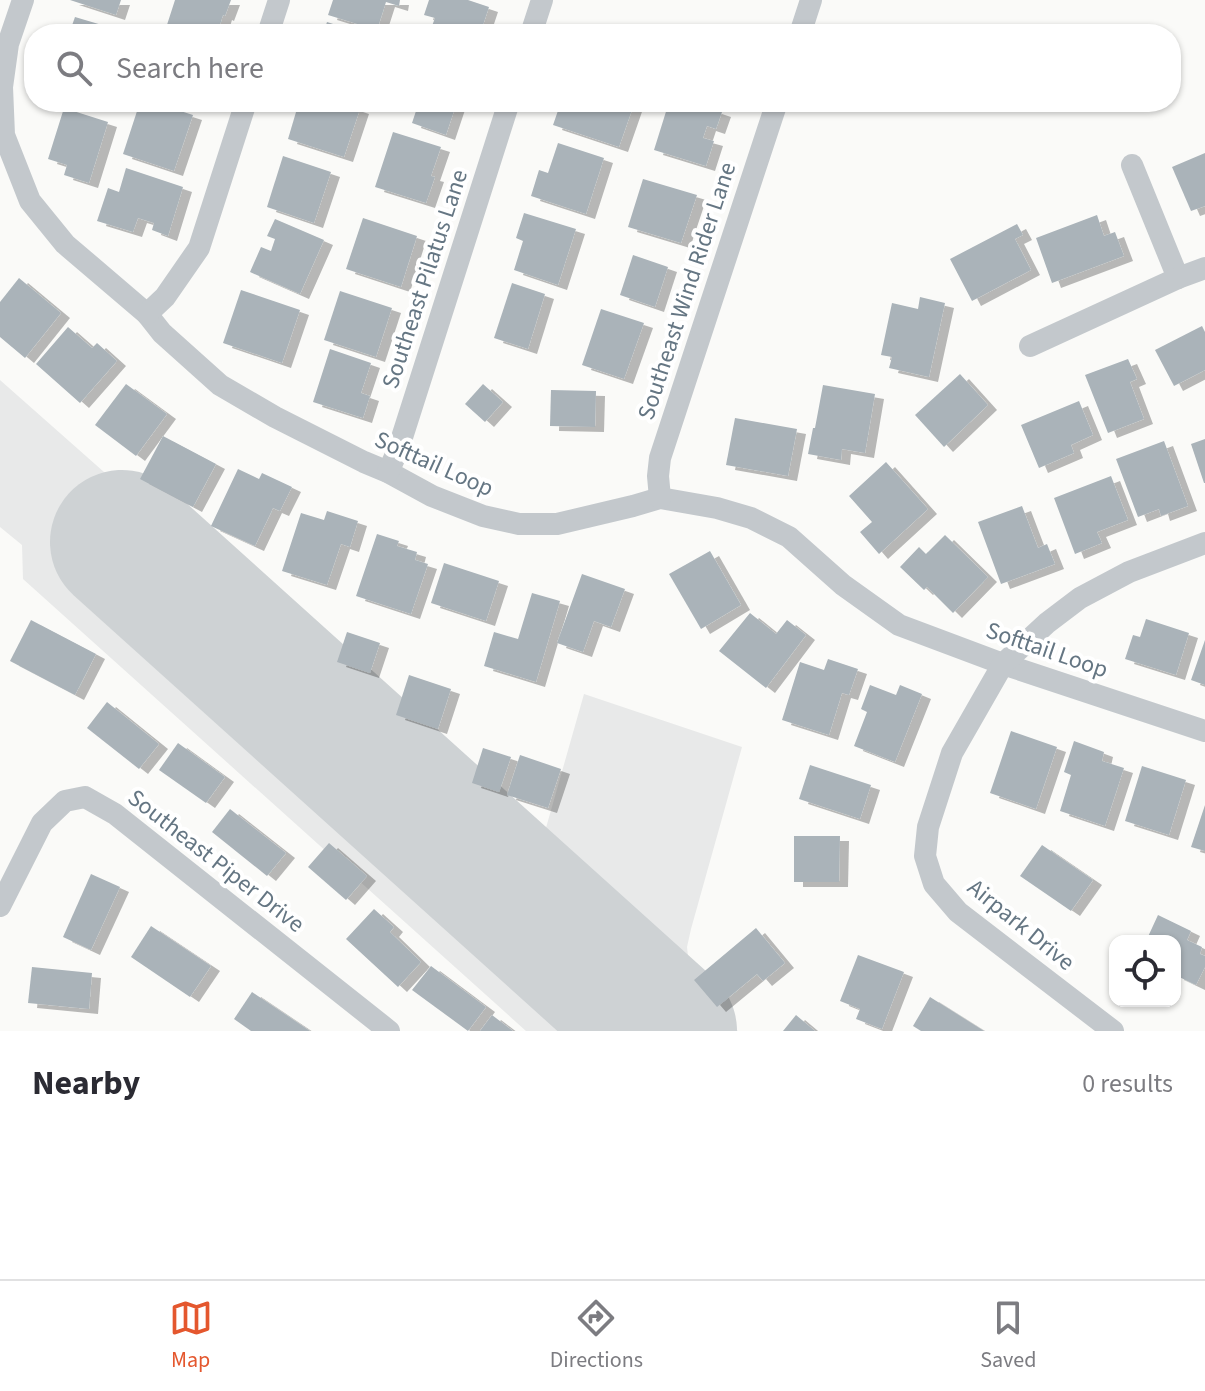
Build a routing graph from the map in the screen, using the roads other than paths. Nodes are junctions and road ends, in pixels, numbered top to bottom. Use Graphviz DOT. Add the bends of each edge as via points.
graph roads {
  1 [pos="23,0"];
  2 [pos="279,0"];
  3 [pos="542,0"];
  4 [pos="811,0"];
  5 [pos="271,24"];
  6 [pos="534,24"];
  7 [pos="803,24"];
  8 [pos="243,112"];
  9 [pos="506,112"];
  10 [pos="774,112"];
  11 [pos="1132,165"];
  12 [pos="1205,268"];
  13 [pos="1178,278"];
  14 [pos="147,314"];
  15 [pos="1030,346"];
  16 [pos="388,472"];
  17 [pos="660,498"];
  18 [pos="1205,543"];
  19 [pos="1003,664"];
  20 [pos="1205,731"];
  21 [pos="0,906"];
  22 [pos="389,1031"];
  23 [pos="1113,1031"];
  1 -- 14 [label="street, Softtail Loop" via="8,44 3,119 4,135 30,201 65,244"];
  2 -- 5 [label="street"];
  3 -- 6 [label="street"];
  4 -- 7 [label="street"];
  8 -- 14 [label="street" via="199,248"];
  9 -- 16 [label="street, Southeast Pilatus Lane"];
  10 -- 17 [label="street, Southeast Wind Rider Lane" via="660,458"];
  11 -- 13 [label="street"];
  12 -- 13 [label="street"];
  13 -- 15 [label="street"];
  14 -- 16 [label="street, Softtail Loop" via="220,385"];
  16 -- 17 [label="street, Softtail Loop" via="432,496 519,524 557,524"];
  17 -- 19 [label="street, Softtail Loop" via="751,518 789,537 899,625"];
  18 -- 19 [label="street, Airpark Drive" via="1129,572 1080,598"];
  19 -- 20 [label="street, Softtail Loop"];
  19 -- 23 [label="street, Airpark Drive" via="952,753 928,827 925,856 934,884 958,912"];
  21 -- 22 [label="street, Southeast Piper Drive" via="42,823 65,801 85,797 115,814"];
}
